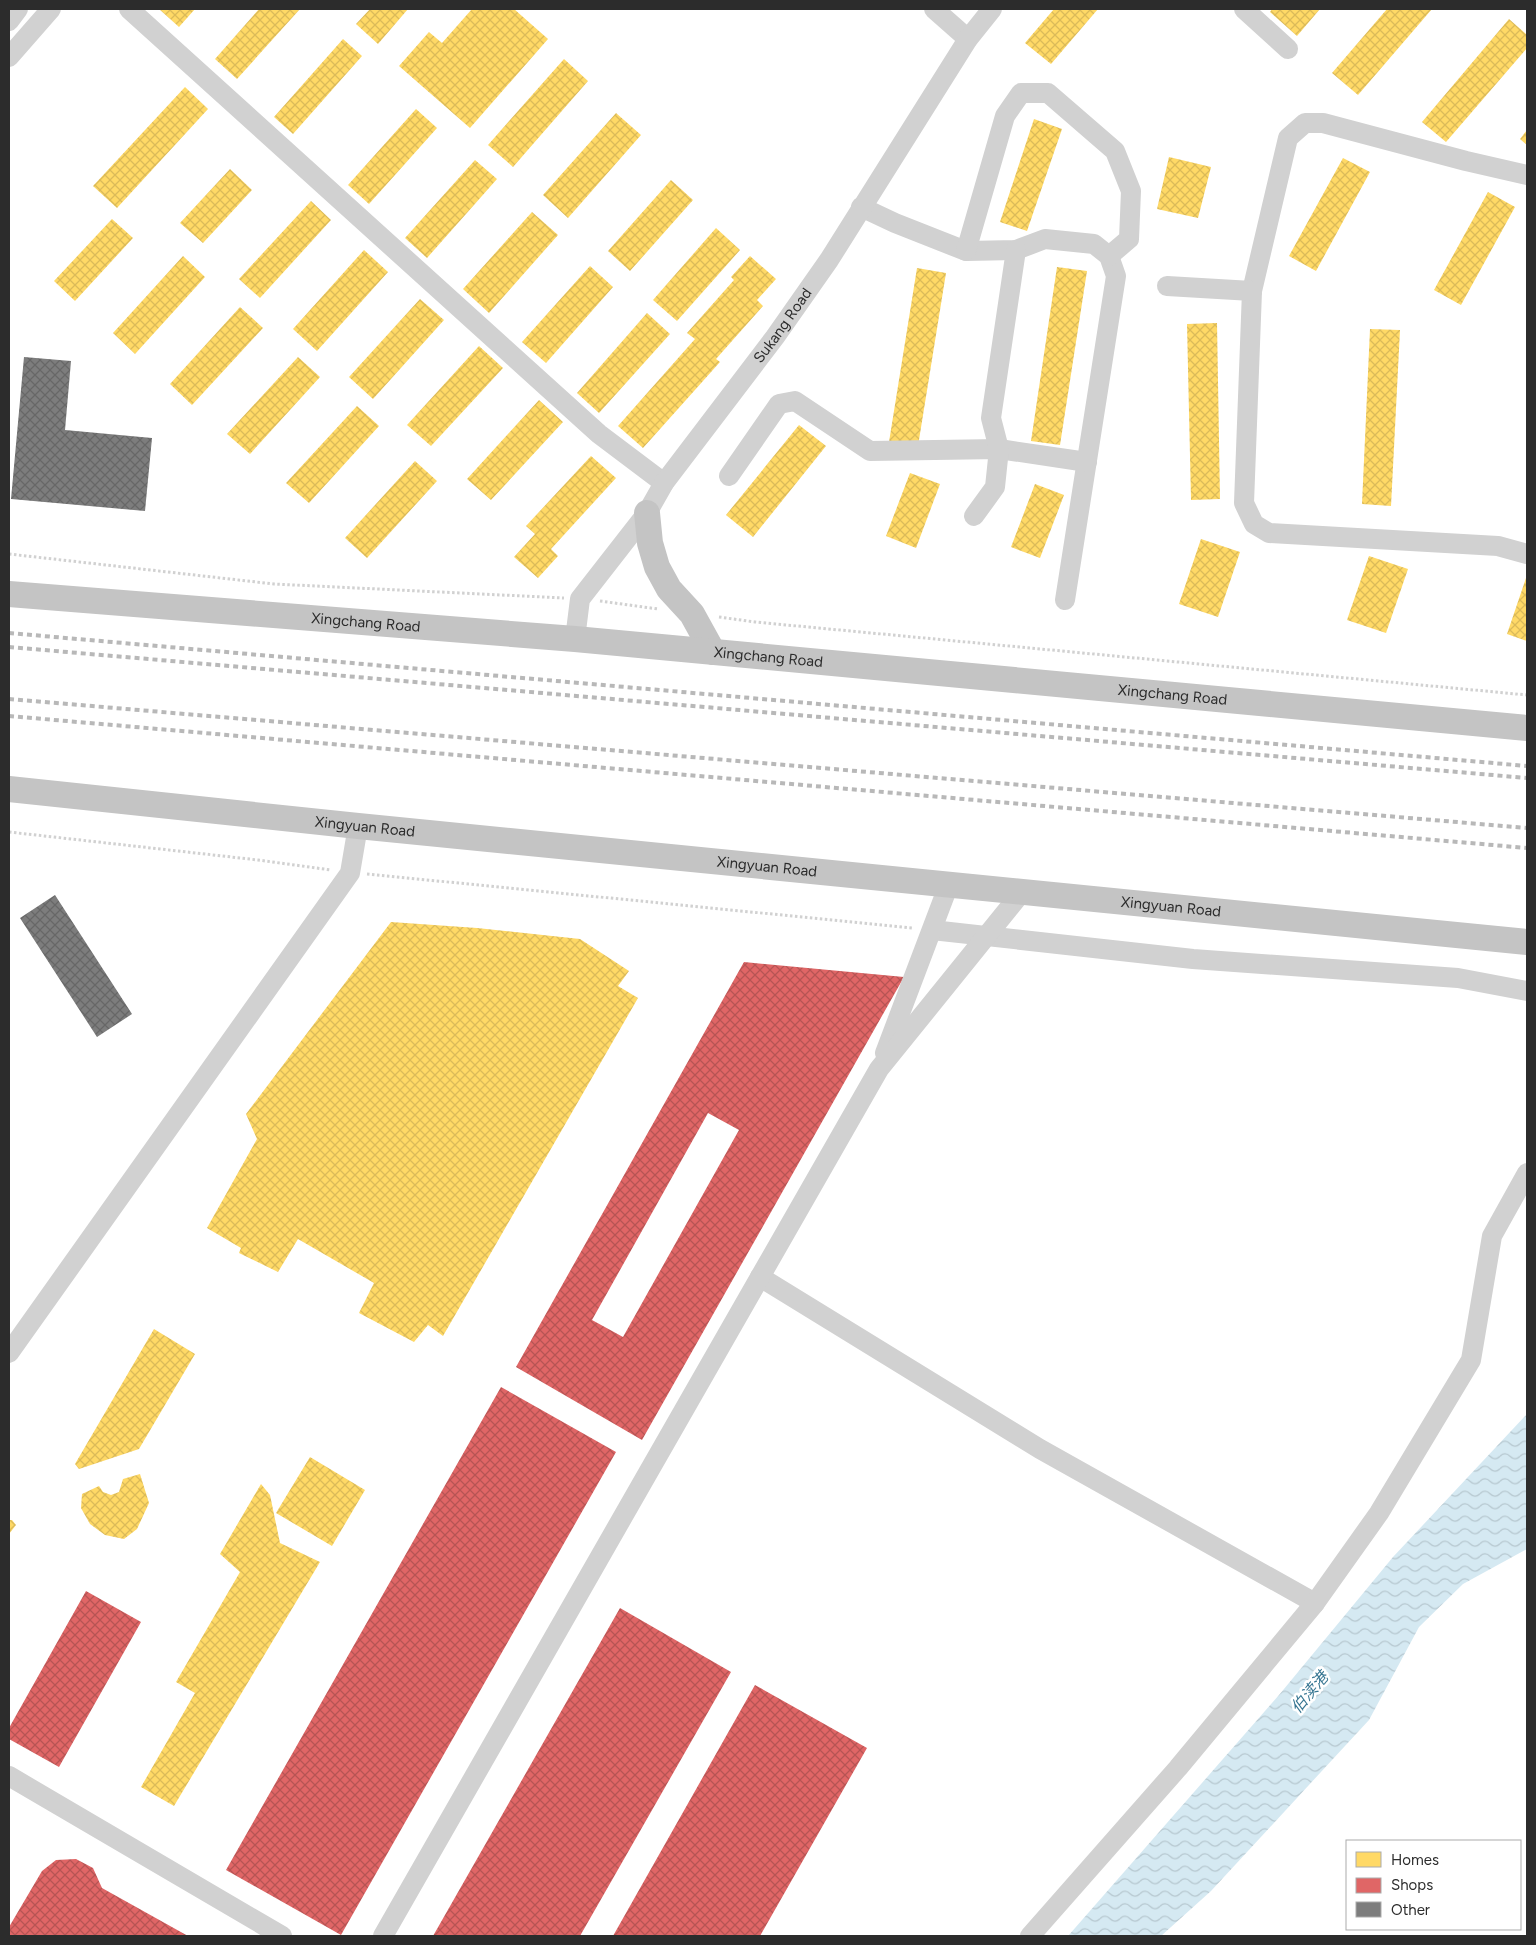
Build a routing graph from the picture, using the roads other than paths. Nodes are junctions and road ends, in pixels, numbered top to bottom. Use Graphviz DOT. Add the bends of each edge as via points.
graph roads {
  1 [pos="18,9"];
  2 [pos="51,9"];
  3 [pos="129,9"];
  4 [pos="934,9"];
  5 [pos="992,9"];
  6 [pos="1244,9"];
  7 [pos="9,21"];
  8 [pos="968,39"];
  9 [pos="1288,49"];
  10 [pos="9,57"];
  11 [pos="1527,174"];
  12 [pos="861,207"];
  13 [pos="1016,250"];
  14 [pos="966,251"];
  15 [pos="1109,256"];
  16 [pos="1167,286"];
  17 [pos="1252,291"];
  18 [pos="999,449"];
  19 [pos="1087,462"];
  20 [pos="729,476"];
  21 [pos="664,483"];
  22 [pos="647,513"];
  23 [pos="974,516"];
  24 [pos="1527,554"];
  25 [pos="9,594"];
  26 [pos="1065,600"];
  27 [pos="575,638"];
  28 [pos="713,652"];
  29 [pos="1527,728"];
  30 [pos="9,788"];
  31 [pos="358,826"];
  32 [pos="949,884"];
  33 [pos="1022,892"];
  34 [pos="932,930"];
  35 [pos="987,935"];
  36 [pos="1527,942"];
  37 [pos="1527,991"];
  38 [pos="879,1069"];
  39 [pos="1527,1173"];
  40 [pos="760,1277"];
  41 [pos="9,1353"];
  42 [pos="1314,1603"];
  43 [pos="9,1776"];
  44 [pos="282,1936"];
  45 [pos="383,1936"];
  46 [pos="1030,1936"];
  1 -- 7 [label="street"];
  2 -- 10 [label="street"];
  3 -- 21 [label="street" via="599,434"];
  4 -- 8 [label="street"];
  5 -- 8 [label="street, Sukang Road"];
  6 -- 9 [label="street"];
  8 -- 12 [label="street, Sukang Road"];
  11 -- 17 [label="street" via="1323,122 1305,123 1288,138"];
  12 -- 14 [label="street"];
  12 -- 21 [label="street, Sukang Road" via="829,260 775,337"];
  13 -- 14 [label="street"];
  13 -- 15 [label="street" via="1045,239 1094,244"];
  13 -- 18 [label="street" via="990,418"];
  14 -- 15 [label="street" via="1005,116 1021,93 1048,93 1115,151 1131,191 1129,239"];
  15 -- 19 [label="street" via="1116,276"];
  16 -- 17 [label="street"];
  17 -- 24 [label="street" via="1244,503 1254,524 1269,533 1498,546"];
  18 -- 19 [label="street"];
  18 -- 20 [label="street" via="870,451 795,401 780,404"];
  18 -- 23 [label="street" via="996,487"];
  19 -- 26 [label="street"];
  21 -- 22 [label="street, Sukang Road"];
  22 -- 27 [label="street, Sukang Road" via="580,599"];
  22 -- 28 [label="main road" via="650,543 657,567 669,589 692,614"];
  25 -- 27 [label="main road, Xingchang Road"];
  27 -- 28 [label="main road, Xingchang Road"];
  28 -- 29 [label="main road, Xingchang Road"];
  30 -- 31 [label="main road, Xingyuan Road"];
  31 -- 32 [label="main road, Xingyuan Road"];
  31 -- 41 [label="street" via="350,873"];
  32 -- 33 [label="main road, Xingyuan Road"];
  32 -- 34 [label="street"];
  33 -- 35 [label="street"];
  33 -- 36 [label="main road, Xingyuan Road"];
  34 -- 35 [label="street"];
  34 -- 38 [label="street"];
  35 -- 37 [label="street" via="1193,959 1458,978"];
  35 -- 38 [label="street"];
  38 -- 40 [label="street"];
  39 -- 42 [label="street" via="1492,1236 1471,1360 1380,1513"];
  40 -- 42 [label="street" via="1040,1449"];
  40 -- 45 [label="street"];
  42 -- 46 [label="street" via="1178,1768"];
  43 -- 44 [label="street"];
}
